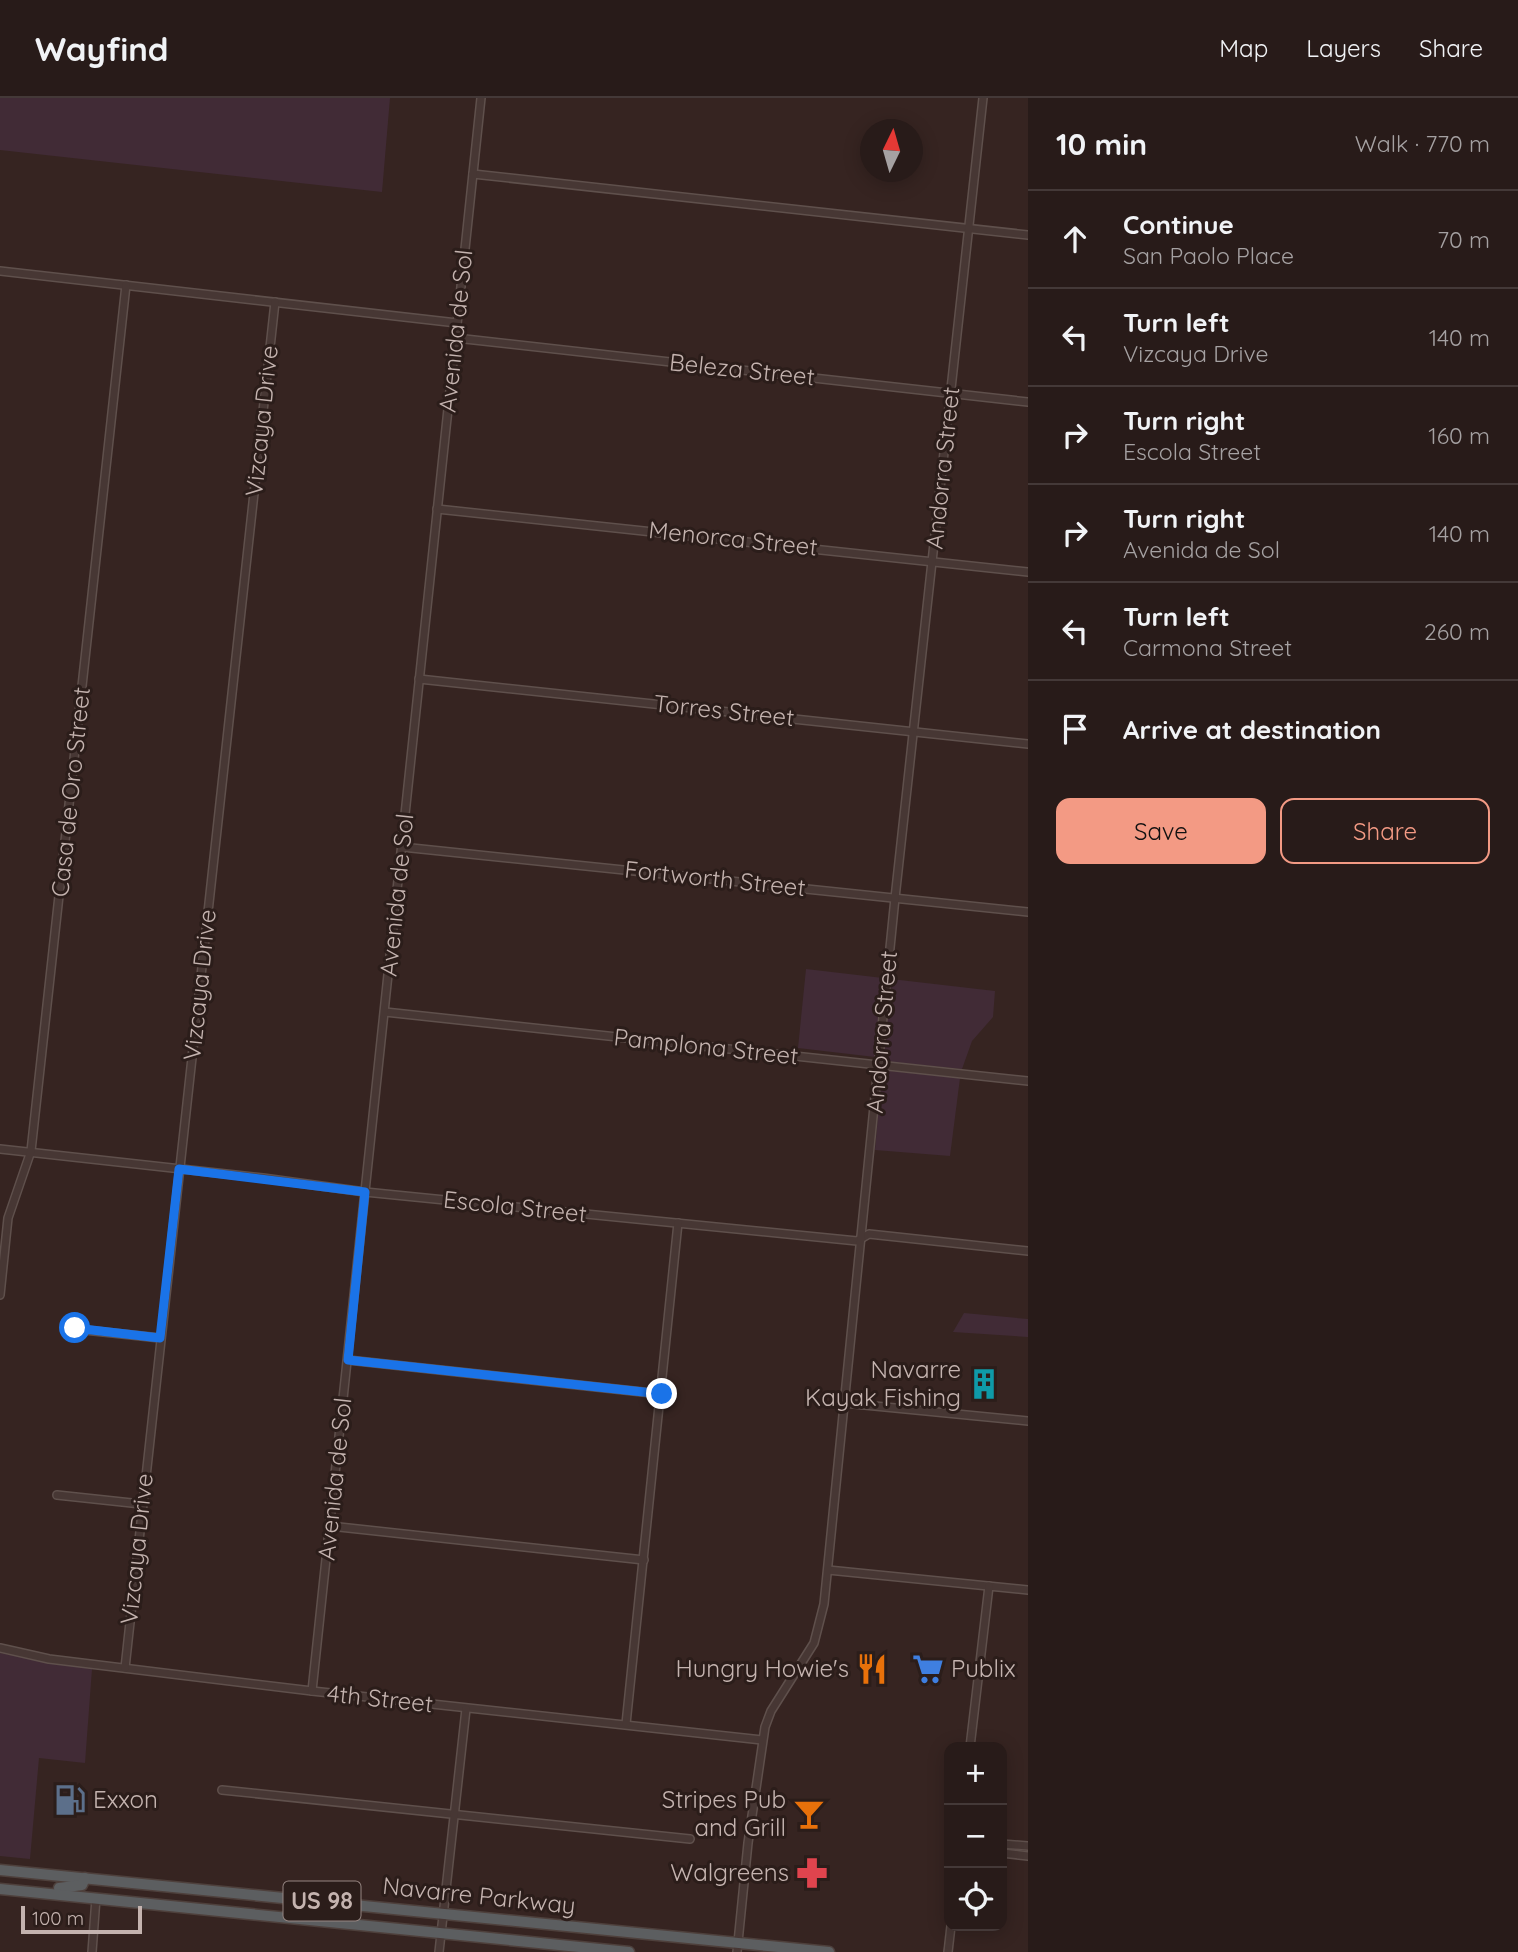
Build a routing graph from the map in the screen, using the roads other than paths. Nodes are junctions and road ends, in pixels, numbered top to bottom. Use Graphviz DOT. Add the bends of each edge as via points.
graph roads {
  1 [pos="481,98"];
  2 [pos="983,98"];
  3 [pos="472,174"];
  4 [pos="968,229"];
  5 [pos="1028,236"];
  6 [pos="0,271"];
  7 [pos="126,285"];
  8 [pos="275,302"];
  9 [pos="457,323"];
  10 [pos="456,338"];
  11 [pos="951,393"];
  12 [pos="1028,402"];
  13 [pos="437,509"];
  14 [pos="932,561"];
  15 [pos="1028,572"];
  16 [pos="419,679"];
  17 [pos="914,732"];
  18 [pos="1028,744"];
  19 [pos="402,846"];
  20 [pos="895,898"];
  21 [pos="1028,912"];
  22 [pos="385,1013"];
  23 [pos="878,1065"];
  24 [pos="1028,1081"];
  25 [pos="0,1149"];
  26 [pos="32,1151"];
  27 [pos="179,1169"];
  28 [pos="365,1192"];
  29 [pos="678,1223"];
  30 [pos="863,1237"];
  31 [pos="1028,1251"];
  32 [pos="0,1295"];
  33 [pos="75,1328"];
  34 [pos="160,1338"];
  35 [pos="348,1360"];
  36 [pos="662,1394"];
  37 [pos="844,1403"];
  38 [pos="1028,1421"];
  39 [pos="57,1495"];
  40 [pos="141,1504"];
  41 [pos="330,1526"];
  42 [pos="644,1560"];
  43 [pos="828,1570"];
  44 [pos="989,1586"];
  45 [pos="1028,1590"];
  46 [pos="0,1648"];
  47 [pos="125,1668"];
  48 [pos="312,1691"];
  49 [pos="466,1709"];
  50 [pos="626,1724"];
  51 [pos="762,1740"];
  52 [pos="971,1742"];
  53 [pos="222,1790"];
  54 [pos="454,1814"];
  55 [pos="690,1839"];
  56 [pos="1007,1844"];
  57 [pos="1028,1846"];
  58 [pos="1007,1854"];
  59 [pos="1028,1856"];
  60 [pos="0,1870"];
  61 [pos="85,1878"];
  62 [pos="0,1883"];
  63 [pos="0,1889"];
  64 [pos="224,1891"];
  65 [pos="96,1898"];
  66 [pos="443,1913"];
  67 [pos="950,1931"];
  68 [pos="442,1934"];
  69 [pos="738,1947"];
  70 [pos="92,1952"];
  71 [pos="439,1952"];
  72 [pos="629,1952"];
  73 [pos="829,1952"];
  74 [pos="948,1952"];
  1 -- 3 [label="street, Avenida de Sol"];
  2 -- 4 [label="street, Andorra Street"];
  3 -- 4 [label="street"];
  3 -- 9 [label="street, Avenida de Sol"];
  4 -- 5 [label="street"];
  4 -- 11 [label="street, Andorra Street"];
  6 -- 7 [label="street"];
  7 -- 8 [label="street"];
  7 -- 26 [label="street, Casa de Oro Street"];
  8 -- 9 [label="street"];
  8 -- 27 [label="street, Vizcaya Drive"];
  9 -- 10 [label="street, Avenida de Sol"];
  10 -- 11 [label="street, Beleza Street"];
  10 -- 13 [label="street, Avenida de Sol"];
  11 -- 12 [label="street, Beleza Street"];
  11 -- 14 [label="street, Andorra Street"];
  13 -- 14 [label="street, Menorca Street"];
  13 -- 16 [label="street, Avenida de Sol"];
  14 -- 15 [label="street, Menorca Street"];
  14 -- 17 [label="street, Andorra Street"];
  16 -- 17 [label="street, Torres Street"];
  16 -- 19 [label="street, Avenida de Sol"];
  17 -- 18 [label="street, Torres Street"];
  17 -- 20 [label="street, Andorra Street"];
  19 -- 20 [label="street, Fortworth Street"];
  19 -- 22 [label="street, Avenida de Sol"];
  20 -- 21 [label="street, Fortworth Street"];
  20 -- 23 [label="street, Andorra Street"];
  22 -- 23 [label="street, Pamplona Street"];
  22 -- 28 [label="street, Avenida de Sol"];
  23 -- 24 [label="street, Pamplona Street"];
  23 -- 30 [label="street, Andorra Street"];
  25 -- 26 [label="street, Escola Street"];
  26 -- 27 [label="street, Escola Street"];
  26 -- 32 [label="street, Casa de Oro Street" via="8,1218"];
  27 -- 28 [label="street, Escola Street"];
  27 -- 34 [label="street, Vizcaya Drive"];
  28 -- 29 [label="street, Escola Street"];
  28 -- 35 [label="street, Avenida de Sol"];
  29 -- 30 [label="street, Escola Street" via="857,1241"];
  29 -- 36 [label="street"];
  30 -- 31 [label="street, Escola Street"];
  30 -- 37 [label="street, Andorra Street"];
  33 -- 34 [label="street"];
  34 -- 40 [label="street, Vizcaya Drive"];
  35 -- 36 [label="street"];
  35 -- 41 [label="street, Avenida de Sol"];
  36 -- 42 [label="street"];
  37 -- 38 [label="street"];
  37 -- 43 [label="street, Andorra Street"];
  39 -- 40 [label="street"];
  40 -- 47 [label="street, Vizcaya Drive"];
  41 -- 42 [label="street"];
  41 -- 48 [label="street, Avenida de Sol"];
  42 -- 50 [label="street"];
  43 -- 44 [label="street"];
  43 -- 51 [label="street, Andorra Street" via="814,1643 771,1711"];
  44 -- 45 [label="street"];
  44 -- 52 [label="street"];
  46 -- 47 [label="street, 4th Street"];
  47 -- 48 [label="street, 4th Street"];
  48 -- 49 [label="street, 4th Street"];
  49 -- 50 [label="street, 4th Street"];
  49 -- 54 [label="street"];
  50 -- 51 [label="street, 4th Street"];
  51 -- 69 [label="street, Andorra Street"];
  53 -- 54 [label="street"];
  54 -- 55 [label="street"];
  54 -- 66 [label="street"];
  56 -- 57 [label="street"];
  58 -- 59 [label="street"];
  60 -- 61 [label="highway, Navarre Parkway / US 98"];
  61 -- 62 [label="highway" via="82,1885 67,1889"];
  61 -- 64 [label="highway, Navarre Parkway / US 98"];
  63 -- 65 [label="highway, Navarre Parkway / US 98"];
  64 -- 65 [label="highway" via="213,1896 108,1887"];
  64 -- 66 [label="highway, Navarre Parkway / US 98"];
  65 -- 68 [label="highway, Navarre Parkway / US 98"];
  65 -- 70 [label="street"];
  66 -- 68 [label="street"];
  66 -- 69 [label="highway, Navarre Parkway / US 98"];
  67 -- 74 [label="street"];
  68 -- 71 [label="street"];
  68 -- 72 [label="highway, Navarre Parkway / US 98"];
  69 -- 73 [label="highway, Navarre Parkway / US 98"];
}
